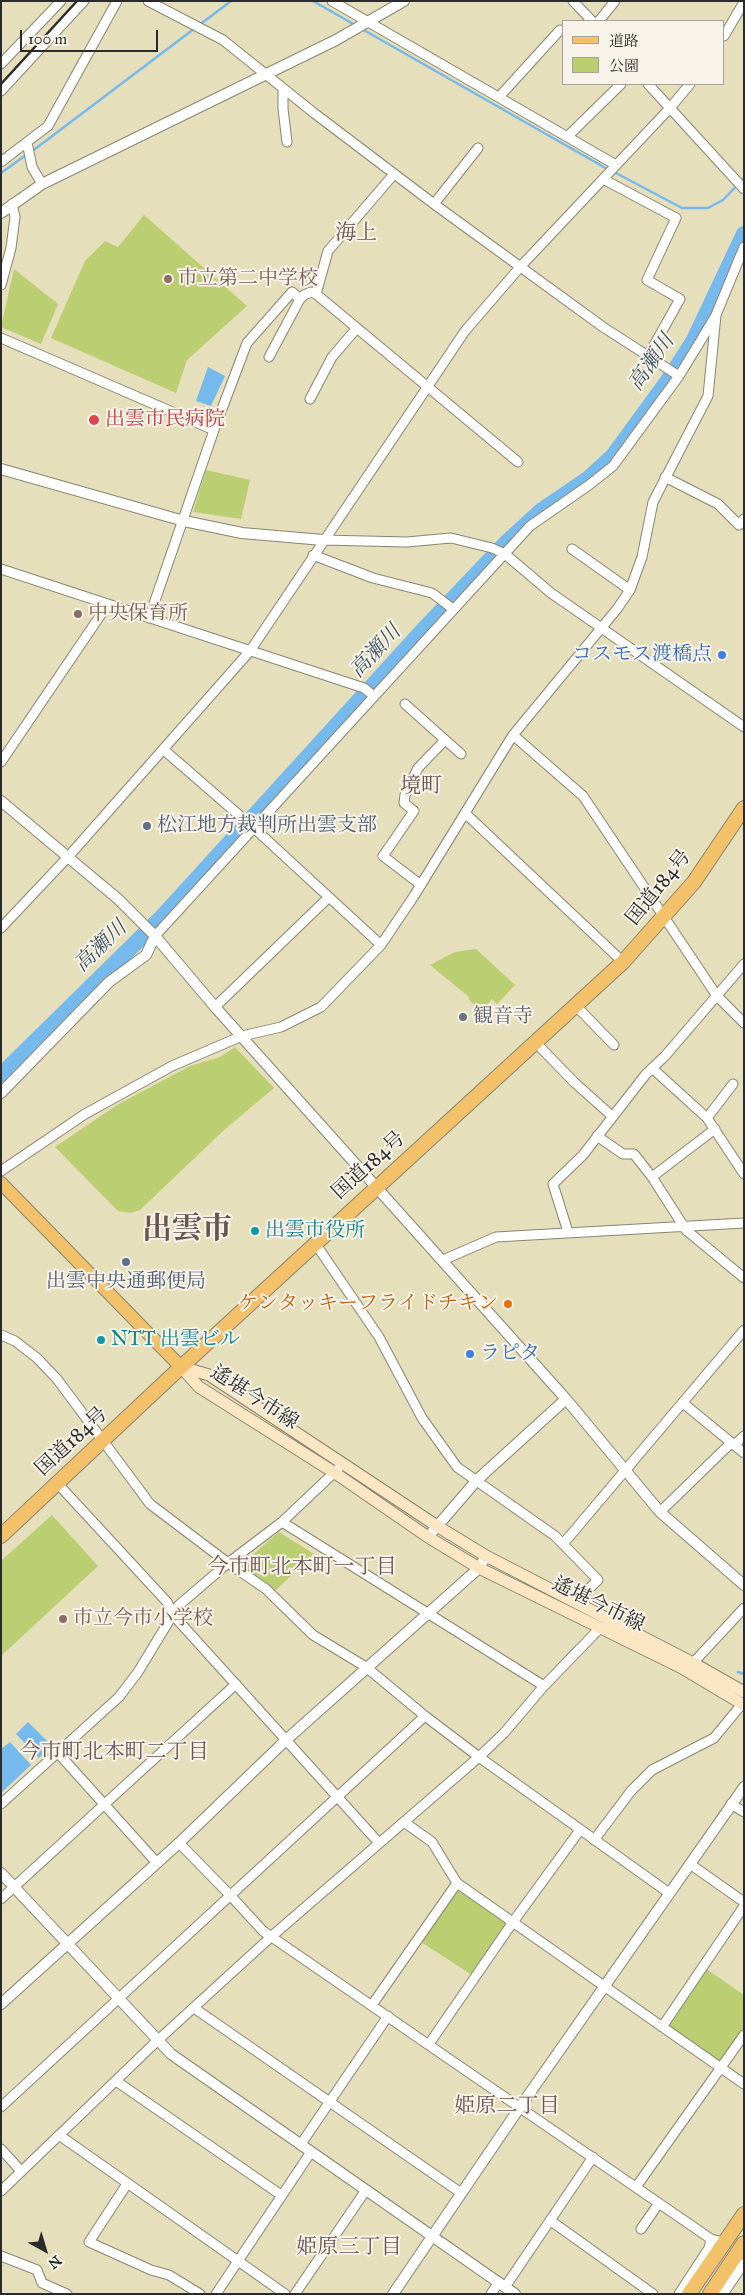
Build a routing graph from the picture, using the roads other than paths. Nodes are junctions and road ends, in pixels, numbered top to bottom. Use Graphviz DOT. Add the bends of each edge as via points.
graph roads {
  1 [pos="61,1"];
  2 [pos="84,1"];
  3 [pos="117,1"];
  4 [pos="148,1"];
  5 [pos="332,1"];
  6 [pos="404,1"];
  7 [pos="573,1"];
  8 [pos="615,1"];
  9 [pos="744,2"];
  10 [pos="591,20"];
  11 [pos="600,20"];
  12 [pos="368,22"];
  13 [pos="560,30"];
  14 [pos="725,34"];
  15 [pos="1,64"];
  16 [pos="267,74"];
  17 [pos="620,85"];
  18 [pos="649,85"];
  19 [pos="689,85"];
  20 [pos="284,89"];
  21 [pos="1,91"];
  22 [pos="499,97"];
  23 [pos="670,108"];
  24 [pos="567,137"];
  25 [pos="27,142"];
  26 [pos="287,142"];
  27 [pos="478,148"];
  28 [pos="1,162"];
  29 [pos="616,165"];
  30 [pos="394,174"];
  31 [pos="603,179"];
  32 [pos="42,184"];
  33 [pos="744,189"];
  34 [pos="12,204"];
  35 [pos="434,204"];
  36 [pos="1,213"];
  37 [pos="743,249"];
  38 [pos="520,266"];
  39 [pos="1,284"];
  40 [pos="316,294"];
  41 [pos="300,298"];
  42 [pos="716,315"];
  43 [pos="357,328"];
  44 [pos="1,338"];
  45 [pos="648,356"];
  46 [pos="269,357"];
  47 [pos="679,376"];
  48 [pos="428,386"];
  49 [pos="310,400"];
  50 [pos="214,430"];
  51 [pos="518,462"];
  52 [pos="1,468"];
  53 [pos="665,477"];
  54 [pos="744,519"];
  55 [pos="184,521"];
  56 [pos="323,540"];
  57 [pos="572,549"];
  58 [pos="505,554"];
  59 [pos="313,555"];
  60 [pos="1,569"];
  61 [pos="630,590"];
  62 [pos="108,604"];
  63 [pos="453,609"];
  64 [pos="149,618"];
  65 [pos="602,627"];
  66 [pos="250,651"];
  67 [pos="374,696"];
  68 [pos="405,704"];
  69 [pos="744,727"];
  70 [pos="513,735"];
  71 [pos="445,740"];
  72 [pos="164,750"];
  73 [pos="461,754"];
  74 [pos="1,762"];
  75 [pos="1,801"];
  76 [pos="744,808"];
  77 [pos="466,814"];
  78 [pos="255,829"];
  79 [pos="68,857"];
  80 [pos="421,885"];
  81 [pos="328,898"];
  82 [pos="664,917"];
  83 [pos="1,928"];
  84 [pos="155,936"];
  85 [pos="380,945"];
  86 [pos="622,962"];
  87 [pos="743,965"];
  88 [pos="717,996"];
  89 [pos="576,1006"];
  90 [pos="215,1007"];
  91 [pos="744,1022"];
  92 [pos="242,1036"];
  93 [pos="536,1043"];
  94 [pos="614,1045"];
  95 [pos="652,1068"];
  96 [pos="733,1084"];
  97 [pos="1,1093"];
  98 [pos="612,1116"];
  99 [pos="707,1118"];
  100 [pos="715,1129"];
  101 [pos="597,1136"];
  102 [pos="1,1171"];
  103 [pos="744,1174"];
  104 [pos="652,1177"];
  105 [pos="1,1183"];
  106 [pos="376,1186"];
  107 [pos="744,1223"];
  108 [pos="684,1227"];
  109 [pos="568,1232"];
  110 [pos="315,1243"];
  111 [pos="443,1260"];
  112 [pos="744,1278"];
  113 [pos="744,1330"];
  114 [pos="1,1335"];
  115 [pos="180,1367"];
  116 [pos="566,1399"];
  117 [pos="683,1404"];
  118 [pos="744,1436"];
  119 [pos="103,1441"];
  120 [pos="732,1444"];
  121 [pos="744,1453"];
  122 [pos="342,1463"];
  123 [pos="627,1471"];
  124 [pos="335,1473"];
  125 [pos="477,1480"];
  126 [pos="58,1484"];
  127 [pos="660,1512"];
  128 [pos="282,1522"];
  129 [pos="437,1526"];
  130 [pos="1,1536"];
  131 [pos="428,1537"];
  132 [pos="563,1544"];
  133 [pos="486,1556"];
  134 [pos="228,1563"];
  135 [pos="479,1568"];
  136 [pos="744,1585"];
  137 [pos="575,1602"];
  138 [pos="744,1608"];
  139 [pos="428,1614"];
  140 [pos="174,1616"];
  141 [pos="601,1627"];
  142 [pos="693,1663"];
  143 [pos="366,1668"];
  144 [pos="236,1684"];
  145 [pos="544,1686"];
  146 [pos="744,1692"];
  147 [pos="743,1705"];
  148 [pos="424,1716"];
  149 [pos="286,1740"];
  150 [pos="58,1754"];
  151 [pos="479,1757"];
  152 [pos="744,1788"];
  153 [pos="338,1798"];
  154 [pos="1,1804"];
  155 [pos="105,1804"];
  156 [pos="732,1804"];
  157 [pos="744,1812"];
  158 [pos="404,1822"];
  159 [pos="580,1830"];
  160 [pos="594,1840"];
  161 [pos="179,1843"];
  162 [pos="379,1843"];
  163 [pos="157,1863"];
  164 [pos="690,1864"];
  165 [pos="1,1873"];
  166 [pos="457,1883"];
  167 [pos="14,1888"];
  168 [pos="669,1893"];
  169 [pos="230,1895"];
  170 [pos="1,1900"];
  171 [pos="744,1904"];
  172 [pos="513,1922"];
  173 [pos="272,1936"];
  174 [pos="67,1943"];
  175 [pos="604,1988"];
  176 [pos="117,1999"];
  177 [pos="1,2004"];
  178 [pos="372,2005"];
  179 [pos="194,2008"];
  180 [pos="388,2016"];
  181 [pos="662,2027"];
  182 [pos="744,2035"];
  183 [pos="157,2041"];
  184 [pos="430,2044"];
  185 [pos="720,2068"];
  186 [pos="116,2081"];
  187 [pos="744,2084"];
  188 [pos="330,2101"];
  189 [pos="1,2107"];
  190 [pos="520,2107"];
  191 [pos="59,2136"];
  192 [pos="301,2144"];
  193 [pos="1,2149"];
  194 [pos="311,2152"];
  195 [pos="593,2157"];
  196 [pos="22,2172"];
  197 [pos="127,2184"];
  198 [pos="636,2187"];
  199 [pos="366,2190"];
  200 [pos="1,2191"];
  201 [pos="461,2193"];
  202 [pos="281,2195"];
  203 [pos="744,2201"];
  204 [pos="658,2203"];
  205 [pos="744,2214"];
  206 [pos="551,2221"];
  207 [pos="640,2229"];
  208 [pos="431,2236"];
  209 [pos="715,2240"];
  210 [pos="744,2243"];
  211 [pos="1,2256"];
  212 [pos="238,2261"];
  213 [pos="744,2262"];
  214 [pos="704,2272"];
  215 [pos="502,2285"];
  216 [pos="67,2294"];
  217 [pos="200,2294"];
  218 [pos="216,2294"];
  219 [pos="285,2294"];
  220 [pos="295,2294"];
  221 [pos="393,2294"];
  222 [pos="491,2294"];
  223 [pos="515,2294"];
  224 [pos="653,2294"];
  225 [pos="679,2294"];
  226 [pos="689,2294"];
  227 [pos="710,2294"];
  228 [pos="723,2294"];
  1 -- 15 [label="street"];
  2 -- 21 [label="street"];
  3 -- 25 [label="street" via="48,126"];
  4 -- 16 [label="street" via="223,40"];
  5 -- 12 [label="street"];
  6 -- 12 [label="street"];
  7 -- 10 [label="street"];
  8 -- 11 [label="street"];
  9 -- 14 [label="street"];
  12 -- 16 [label="street"];
  12 -- 22 [label="street"];
  13 -- 22 [label="street"];
  16 -- 20 [label="street"];
  16 -- 32 [label="street"];
  17 -- 24 [label="street"];
  18 -- 23 [label="street"];
  19 -- 23 [label="street"];
  20 -- 26 [label="street"];
  20 -- 30 [label="street"];
  22 -- 24 [label="street"];
  23 -- 29 [label="street"];
  23 -- 33 [label="street"];
  24 -- 29 [label="street"];
  25 -- 28 [label="street"];
  25 -- 32 [label="street" via="32,168"];
  27 -- 35 [label="street"];
  29 -- 31 [label="street"];
  30 -- 35 [label="street"];
  30 -- 40 [label="street" via="328,251"];
  31 -- 38 [label="street"];
  31 -- 45 [label="street" via="676,218 647,280 680,298"];
  32 -- 34 [label="street"];
  34 -- 36 [label="street"];
  34 -- 39 [label="street" via="14,225"];
  35 -- 38 [label="street"];
  37 -- 42 [label="street"];
  38 -- 45 [label="street"];
  38 -- 48 [label="street" via="465,331"];
  40 -- 41 [label="street" via="312,292"];
  40 -- 43 [label="street"];
  41 -- 46 [label="street"];
  41 -- 50 [label="street" via="292,292 247,343"];
  42 -- 47 [label="street"];
  42 -- 53 [label="street" via="708,396"];
  43 -- 48 [label="street"];
  43 -- 49 [label="street" via="332,357"];
  44 -- 50 [label="street"];
  45 -- 47 [label="street"];
  47 -- 58 [label="street" via="613,466 530,526"];
  48 -- 51 [label="street"];
  48 -- 56 [label="street"];
  50 -- 55 [label="street"];
  52 -- 55 [label="street"];
  53 -- 54 [label="street" via="718,504 739,525"];
  53 -- 61 [label="street" via="653,502 642,557"];
  55 -- 56 [label="street" via="242,533"];
  55 -- 64 [label="street"];
  56 -- 58 [label="street" via="406,542 452,538"];
  56 -- 59 [label="street"];
  57 -- 61 [label="street"];
  58 -- 63 [label="street"];
  58 -- 65 [label="street" via="551,593"];
  59 -- 63 [label="street" via="373,578 432,593"];
  59 -- 66 [label="street"];
  60 -- 62 [label="street"];
  61 -- 65 [label="street"];
  62 -- 64 [label="street"];
  62 -- 74 [label="street"];
  63 -- 67 [label="street"];
  64 -- 66 [label="street"];
  65 -- 69 [label="street"];
  65 -- 70 [label="street"];
  66 -- 67 [label="street" via="364,688"];
  66 -- 72 [label="street"];
  67 -- 78 [label="street"];
  68 -- 71 [label="street"];
  70 -- 77 [label="street"];
  70 -- 82 [label="street" via="584,796"];
  71 -- 73 [label="street"];
  71 -- 80 [label="street" via="418,768 404,803 414,812 383,856"];
  72 -- 78 [label="street"];
  72 -- 79 [label="street"];
  75 -- 79 [label="street"];
  76 -- 82 [label="highway, 国道184号" via="694,882"];
  77 -- 80 [label="street"];
  77 -- 86 [label="street"];
  78 -- 81 [label="street"];
  78 -- 84 [label="street"];
  79 -- 83 [label="street"];
  79 -- 84 [label="street" via="118,899"];
  80 -- 85 [label="street"];
  81 -- 85 [label="street"];
  81 -- 90 [label="street"];
  82 -- 86 [label="highway, 国道184号"];
  82 -- 88 [label="street"];
  84 -- 90 [label="street"];
  84 -- 97 [label="street" via="146,955 109,982"];
  85 -- 92 [label="street" via="321,1007 281,1027"];
  86 -- 89 [label="highway, 国道184号"];
  87 -- 88 [label="street"];
  88 -- 91 [label="street"];
  88 -- 95 [label="street"];
  89 -- 93 [label="highway, 国道184号"];
  89 -- 94 [label="street"];
  90 -- 92 [label="street"];
  92 -- 102 [label="street" via="172,1066 85,1114"];
  92 -- 106 [label="street"];
  93 -- 98 [label="street"];
  93 -- 106 [label="highway, 国道184号"];
  95 -- 98 [label="street"];
  95 -- 99 [label="street"];
  96 -- 99 [label="street"];
  98 -- 101 [label="street"];
  99 -- 100 [label="street"];
  100 -- 103 [label="street"];
  100 -- 104 [label="street"];
  101 -- 104 [label="street" via="622,1154 634,1154"];
  101 -- 109 [label="street" via="572,1167 553,1184"];
  104 -- 108 [label="street"];
  105 -- 115 [label="main road"];
  106 -- 110 [label="highway, 国道184号"];
  106 -- 111 [label="street"];
  107 -- 108 [label="street"];
  108 -- 109 [label="street"];
  108 -- 112 [label="street"];
  109 -- 111 [label="street" via="496,1237"];
  110 -- 115 [label="highway, 国道184号"];
  110 -- 125 [label="street" via="379,1337 422,1418 458,1467"];
  111 -- 116 [label="street"];
  113 -- 117 [label="street"];
  114 -- 119 [label="street" via="15,1340 38,1358"];
  115 -- 119 [label="highway, 国道184号"];
  115 -- 122 [label="main road, 遙堪今市線" via="209,1375"];
  115 -- 124 [label="main road, 遙堪今市線" via="199,1387"];
  116 -- 123 [label="street"];
  116 -- 125 [label="street"];
  117 -- 120 [label="street"];
  117 -- 123 [label="street"];
  118 -- 120 [label="street"];
  119 -- 126 [label="highway, 国道184号"];
  119 -- 134 [label="street" via="150,1504"];
  120 -- 121 [label="street"];
  120 -- 127 [label="street"];
  122 -- 124 [label="street"];
  122 -- 129 [label="main road, 遙堪今市線"];
  123 -- 127 [label="street"];
  123 -- 132 [label="street"];
  124 -- 128 [label="street"];
  124 -- 131 [label="main road, 遙堪今市線"];
  125 -- 129 [label="street"];
  125 -- 132 [label="street"];
  126 -- 130 [label="highway, 国道184号"];
  126 -- 140 [label="street" via="167,1602"];
  127 -- 136 [label="street"];
  128 -- 134 [label="street"];
  128 -- 139 [label="street"];
  129 -- 131 [label="street"];
  129 -- 133 [label="main road, 遙堪今市線"];
  131 -- 135 [label="main road, 遙堪今市線"];
  132 -- 137 [label="street" via="598,1580"];
  133 -- 135 [label="street"];
  133 -- 137 [label="main road, 遙堪今市線"];
  134 -- 140 [label="street" via="178,1606"];
  134 -- 143 [label="street" via="266,1589 312,1634"];
  135 -- 139 [label="street"];
  135 -- 141 [label="main road, 遙堪今市線"];
  137 -- 142 [label="main road, 遙堪今市線"];
  138 -- 142 [label="street"];
  139 -- 143 [label="street"];
  139 -- 145 [label="street"];
  140 -- 144 [label="street"];
  140 -- 150 [label="street" via="119,1696"];
  141 -- 145 [label="street"];
  141 -- 147 [label="main road, 遙堪今市線" via="682,1668"];
  142 -- 146 [label="main road, 遙堪今市線"];
  143 -- 148 [label="street"];
  143 -- 149 [label="street"];
  144 -- 149 [label="street"];
  144 -- 155 [label="street"];
  145 -- 151 [label="street"];
  147 -- 160 [label="street" via="714,1738 652,1770 631,1791"];
  148 -- 151 [label="street"];
  148 -- 153 [label="street"];
  149 -- 153 [label="street"];
  149 -- 161 [label="street"];
  150 -- 154 [label="street"];
  150 -- 155 [label="street"];
  151 -- 158 [label="street"];
  151 -- 159 [label="street"];
  152 -- 156 [label="street"];
  153 -- 162 [label="street"];
  153 -- 169 [label="street"];
  155 -- 163 [label="street"];
  155 -- 167 [label="street"];
  156 -- 157 [label="street"];
  156 -- 164 [label="street"];
  158 -- 162 [label="street"];
  158 -- 166 [label="street" via="432,1842"];
  159 -- 160 [label="street"];
  159 -- 172 [label="street"];
  160 -- 168 [label="street"];
  161 -- 163 [label="street"];
  161 -- 169 [label="street"];
  162 -- 173 [label="street"];
  163 -- 174 [label="street"];
  164 -- 168 [label="street"];
  164 -- 171 [label="street"];
  165 -- 167 [label="street"];
  166 -- 172 [label="street"];
  166 -- 178 [label="street"];
  167 -- 170 [label="street"];
  167 -- 174 [label="street"];
  168 -- 175 [label="street"];
  169 -- 173 [label="street" via="263,1931"];
  169 -- 176 [label="street"];
  171 -- 181 [label="street"];
  172 -- 175 [label="street"];
  172 -- 184 [label="street"];
  173 -- 178 [label="street"];
  173 -- 179 [label="street"];
  174 -- 176 [label="street"];
  174 -- 177 [label="street"];
  175 -- 181 [label="street"];
  175 -- 190 [label="street"];
  176 -- 183 [label="street"];
  176 -- 189 [label="street"];
  178 -- 180 [label="street"];
  179 -- 183 [label="street"];
  179 -- 188 [label="street"];
  180 -- 184 [label="street"];
  180 -- 188 [label="street"];
  181 -- 185 [label="street"];
  182 -- 185 [label="street"];
  183 -- 186 [label="street"];
  183 -- 192 [label="street"];
  184 -- 190 [label="street"];
  185 -- 187 [label="street"];
  185 -- 198 [label="street"];
  186 -- 191 [label="street"];
  186 -- 202 [label="street"];
  188 -- 192 [label="street"];
  188 -- 201 [label="street"];
  190 -- 195 [label="street"];
  190 -- 201 [label="street"];
  191 -- 196 [label="street"];
  191 -- 197 [label="street"];
  192 -- 194 [label="street"];
  193 -- 196 [label="street"];
  194 -- 199 [label="street"];
  194 -- 202 [label="street"];
  195 -- 198 [label="street"];
  195 -- 206 [label="street"];
  196 -- 200 [label="street"];
  197 -- 212 [label="street"];
  197 -- 217 [label="street" via="89,2242 151,2270 170,2275"];
  198 -- 204 [label="street"];
  199 -- 208 [label="street"];
  199 -- 220 [label="street"];
  201 -- 208 [label="street"];
  202 -- 212 [label="street"];
  203 -- 209 [label="highway"];
  204 -- 207 [label="street"];
  204 -- 209 [label="street"];
  205 -- 214 [label="highway"];
  206 -- 215 [label="street"];
  206 -- 224 [label="street"];
  208 -- 215 [label="street"];
  208 -- 221 [label="street"];
  209 -- 214 [label="highway"];
  209 -- 225 [label="street"];
  210 -- 227 [label="highway"];
  211 -- 216 [label="street" via="37,2270 42,2283"];
  212 -- 218 [label="street"];
  212 -- 219 [label="street"];
  213 -- 228 [label="street"];
  214 -- 226 [label="highway"];
  215 -- 222 [label="street"];
  215 -- 223 [label="street"];
}
